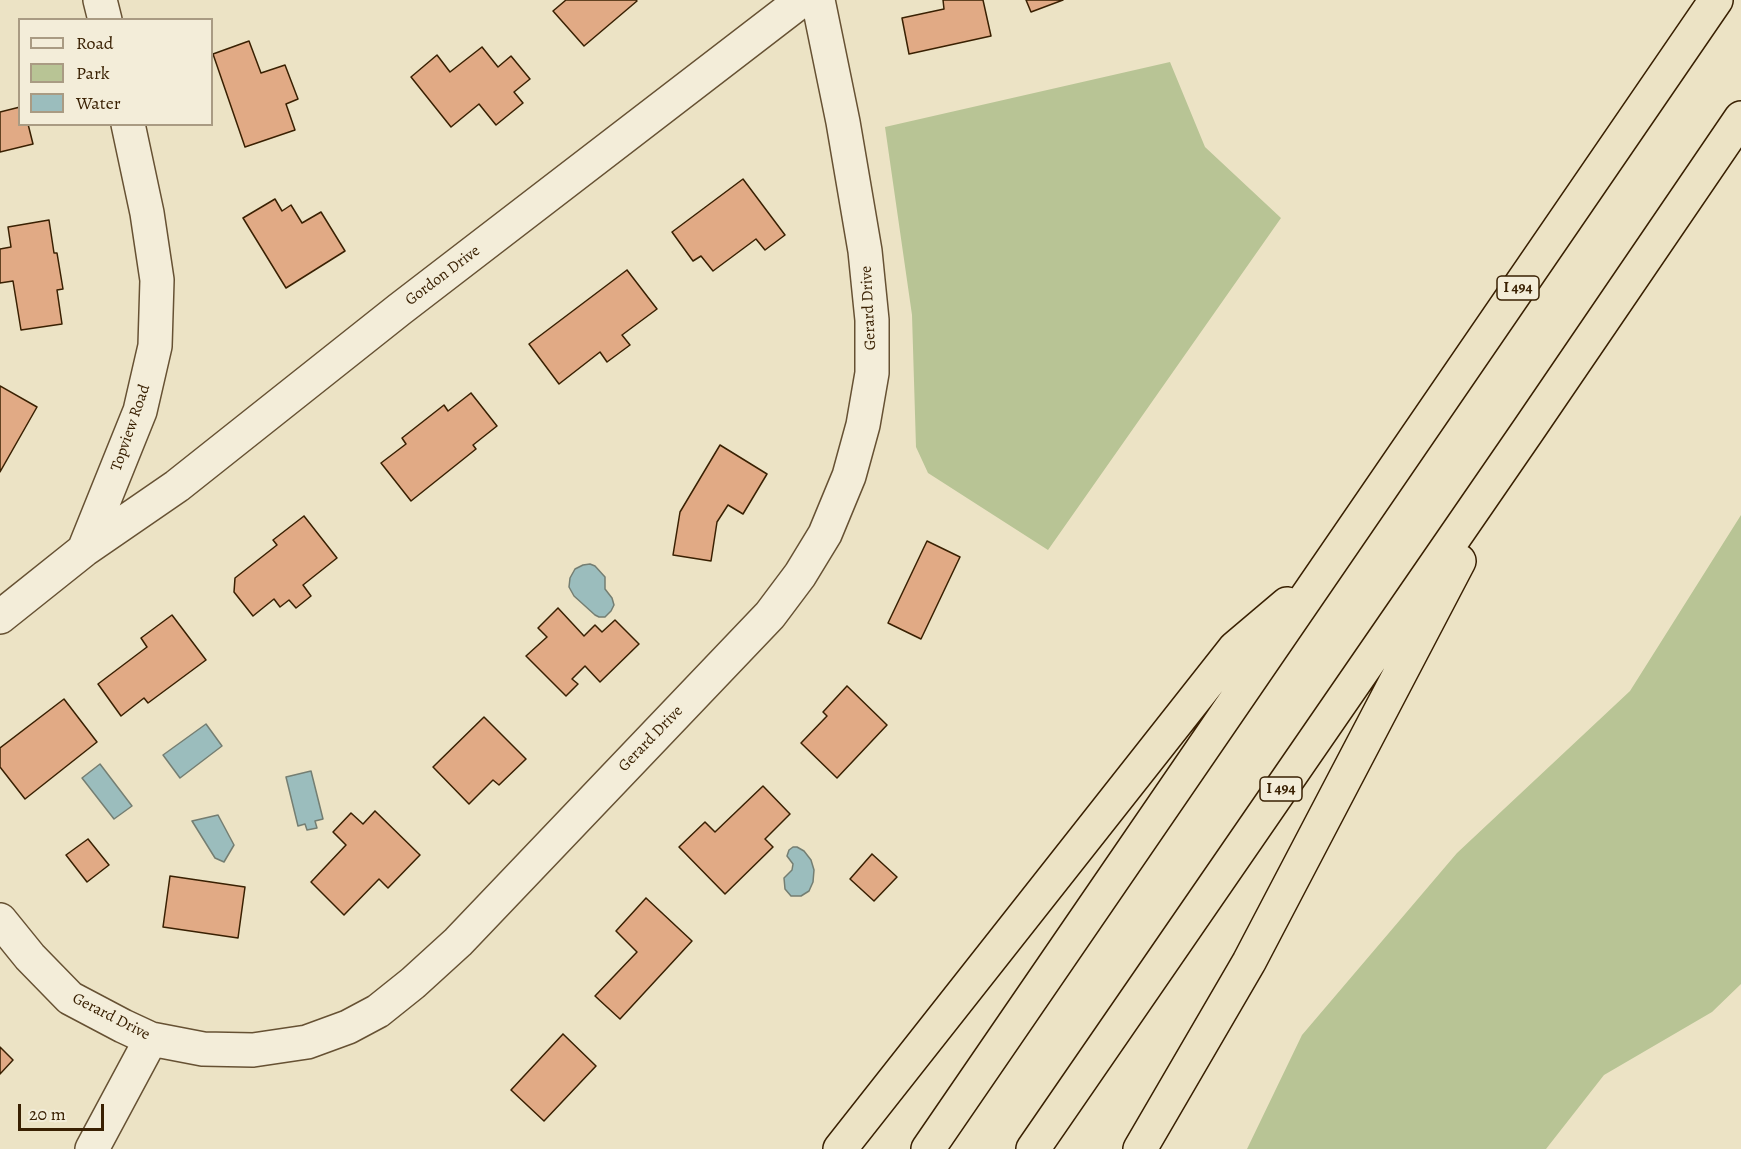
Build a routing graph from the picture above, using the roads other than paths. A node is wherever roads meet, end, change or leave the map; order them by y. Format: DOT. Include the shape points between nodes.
graph roads {
  1 [pos="100,0"];
  2 [pos="802,0"];
  3 [pos="818,0"];
  4 [pos="1716,0"];
  5 [pos="104,18"];
  6 [pos="1741,117"];
  7 [pos="128,126"];
  8 [pos="1529,429"];
  9 [pos="84,550"];
  10 [pos="1321,575"];
  11 [pos="0,617"];
  12 [pos="0,920"];
  13 [pos="1249,962"];
  14 [pos="151,1039"];
  15 [pos="92,1149"];
  16 [pos="840,1149"];
  17 [pos="928,1149"];
  18 [pos="1033,1149"];
  19 [pos="1140,1149"];
  20 [pos="1161,1149"];
  1 -- 5 [label="street"];
  2 -- 9 [label="street, Gordon Drive" via="177,486"];
  3 -- 14 [label="street, Gerard Drive" via="865,251 872,320 872,373 849,476 825,534 800,575 764,621 458,942 378,1011 307,1042 253,1050 202,1049"];
  4 -- 10 [label="highway, I 494"];
  6 -- 8 [label="highway, I 494"];
  7 -- 9 [label="street, Topview Road" via="157,280 155,346 140,411"];
  8 -- 13 [label="highway"];
  8 -- 18 [label="highway, I 494"];
  9 -- 11 [label="street, Topview Road"];
  10 -- 16 [label="highway" via="1235,648"];
  10 -- 17 [label="highway, I 494"];
  12 -- 14 [label="street, Gerard Drive" via="70,998"];
  13 -- 19 [label="highway"];
  13 -- 20 [label="highway"];
  14 -- 15 [label="street"];
}
